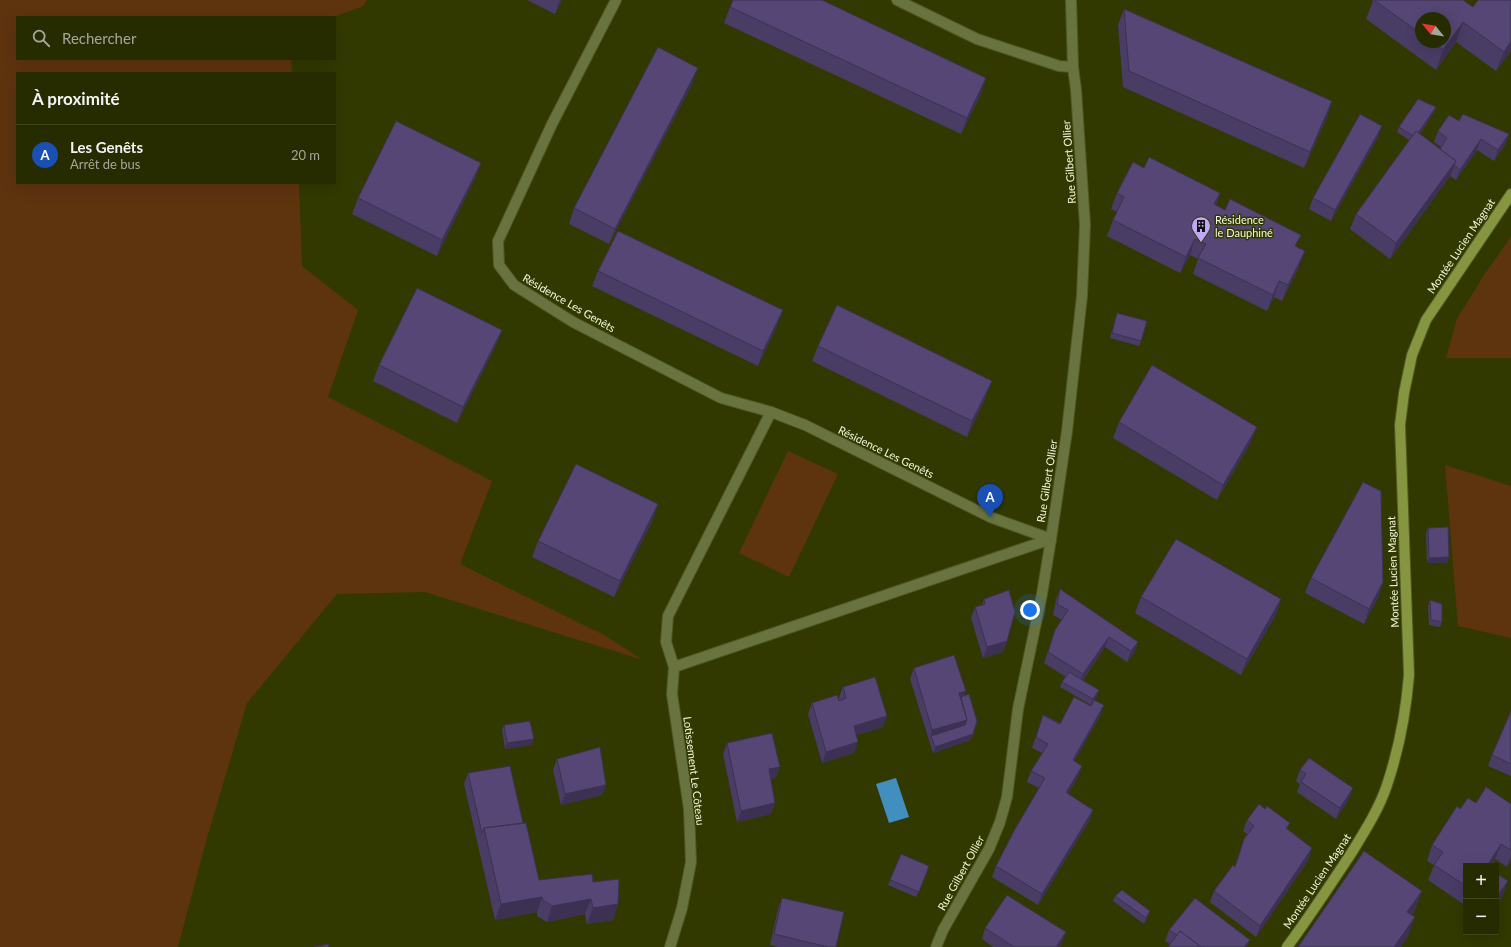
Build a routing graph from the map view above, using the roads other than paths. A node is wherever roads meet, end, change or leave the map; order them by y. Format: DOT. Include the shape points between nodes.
graph roads {
  1 [pos="616,0"];
  2 [pos="897,0"];
  3 [pos="1071,0"];
  4 [pos="1073,67"];
  5 [pos="1511,194"];
  6 [pos="771,412"];
  7 [pos="1051,538"];
  8 [pos="674,667"];
  9 [pos="670,947"];
  10 [pos="936,947"];
  11 [pos="1287,947"];
  1 -- 6 [label="street, Résidence Les Genêts" via="552,124 498,241 499,265 514,285 573,322 721,398"];
  2 -- 4 [label="street" via="977,39 1059,66"];
  3 -- 4 [label="street, Rue Gilbert Ollier"];
  4 -- 7 [label="street, Rue Gilbert Ollier" via="1085,225 1082,288 1067,431"];
  5 -- 11 [label="main road, Montée Lucien Magnat" via="1426,320 1412,355 1404,393 1400,425 1409,675 1399,741 1387,786 1369,824 1332,884"];
  6 -- 7 [label="street, Résidence Les Genêts" via="805,425 990,517"];
  6 -- 8 [label="street" via="668,616 666,642"];
  7 -- 8 [label="street"];
  7 -- 10 [label="street, Rue Gilbert Ollier" via="1018,709 1007,797 1000,822 989,849"];
  8 -- 9 [label="street, Lotissement Le Côteau" via="672,694 689,809 691,862 682,908"];
}
